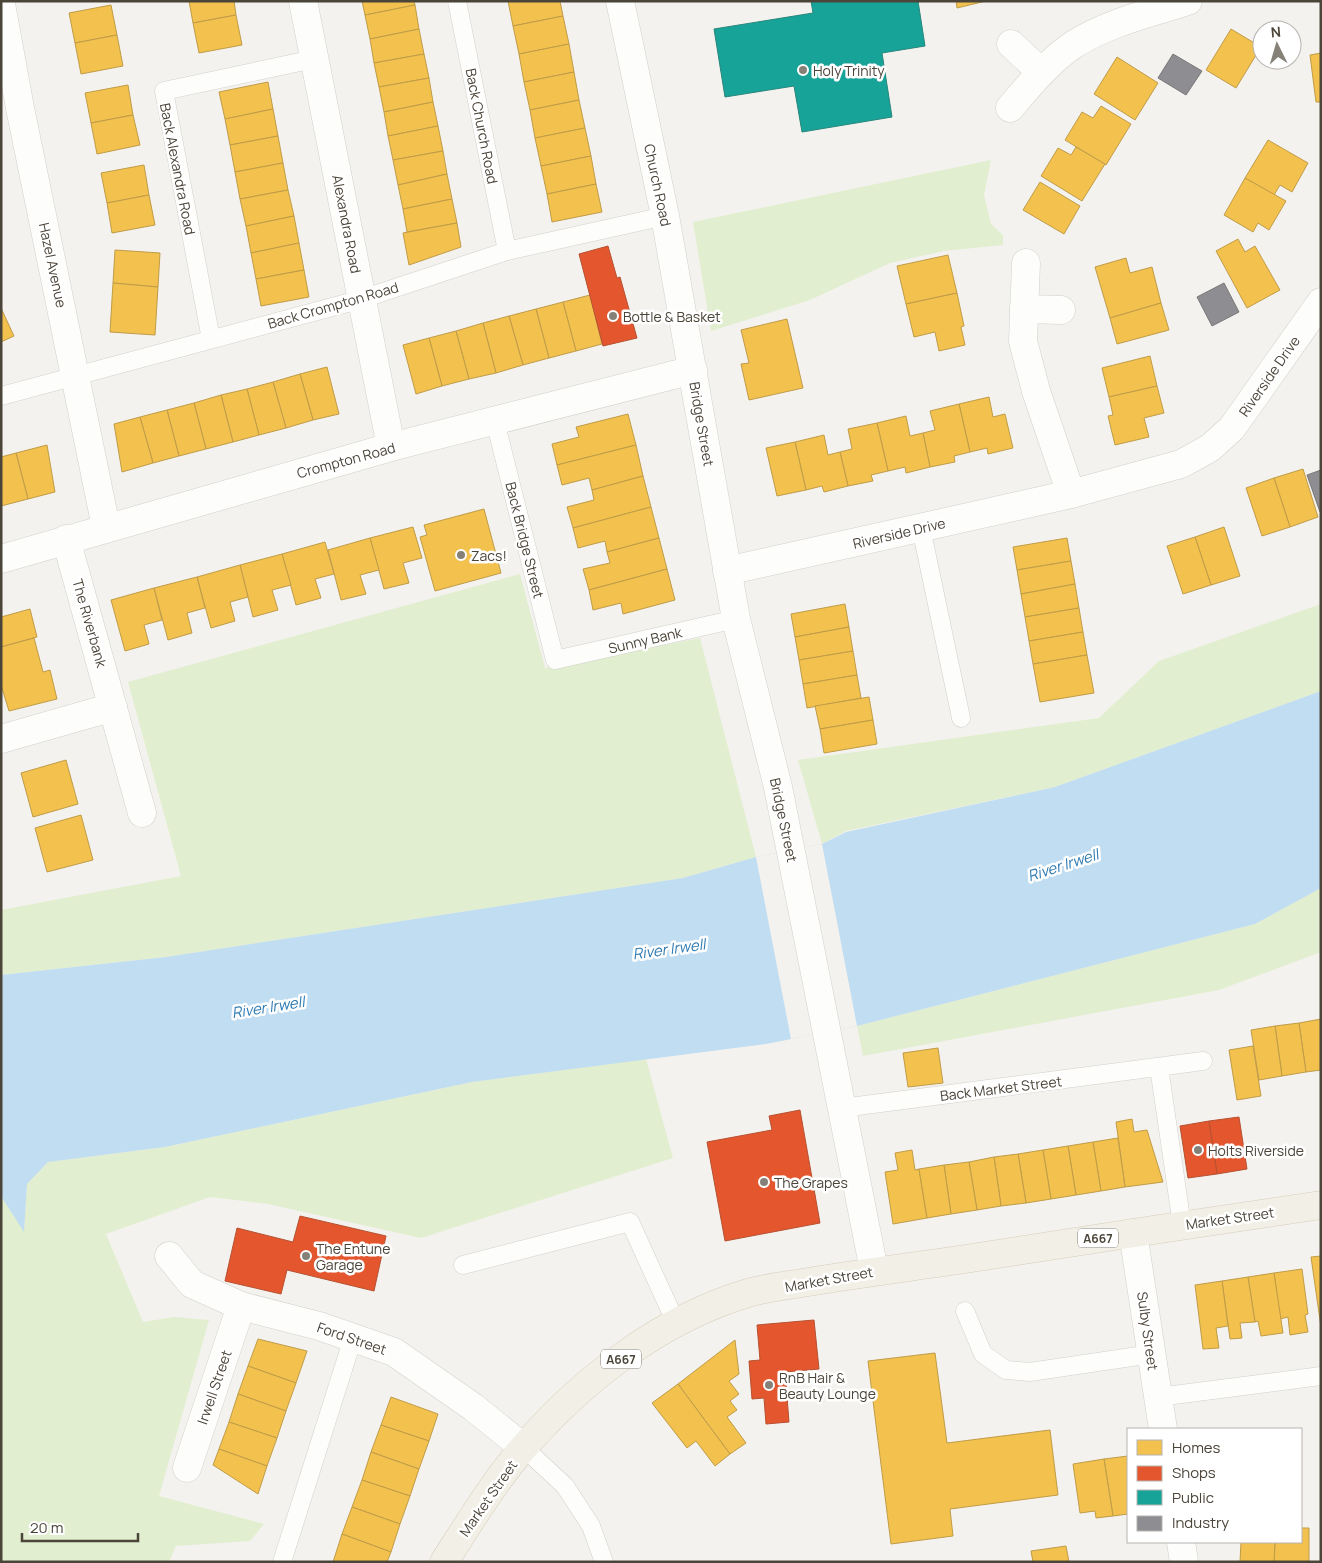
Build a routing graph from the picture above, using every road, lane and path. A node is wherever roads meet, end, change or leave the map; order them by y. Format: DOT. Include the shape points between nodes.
graph roads {
  1 [pos="303,1"];
  2 [pos="457,1"];
  3 [pos="620,1"];
  4 [pos="1188,1"];
  5 [pos="1,4"];
  6 [pos="1011,44"];
  7 [pos="314,59"];
  8 [pos="1041,72"];
  9 [pos="1010,108"];
  10 [pos="11,110"];
  11 [pos="665,216"];
  12 [pos="507,251"];
  13 [pos="1026,263"];
  14 [pos="362,299"];
  15 [pos="1321,302"];
  16 [pos="1024,309"];
  17 [pos="1061,310"];
  18 [pos="211,339"];
  19 [pos="693,370"];
  20 [pos="75,376"];
  21 [pos="1,396"];
  22 [pos="495,421"];
  23 [pos="391,447"];
  24 [pos="1071,494"];
  25 [pos="106,527"];
  26 [pos="922,528"];
  27 [pos="66,539"];
  28 [pos="1,558"];
  29 [pos="727,571"];
  30 [pos="736,619"];
  31 [pos="555,660"];
  32 [pos="113,707"];
  33 [pos="961,718"];
  34 [pos="1,739"];
  35 [pos="142,812"];
  36 [pos="1203,1061"];
  37 [pos="1159,1067"];
  38 [pos="842,1108"];
  39 [pos="1321,1205"];
  40 [pos="1182,1225"];
  41 [pos="1133,1233"];
  42 [pos="169,1256"];
  43 [pos="463,1265"];
  44 [pos="874,1270"];
  45 [pos="241,1306"];
  46 [pos="964,1311"];
  47 [pos="676,1324"];
  48 [pos="353,1338"];
  49 [pos="1152,1354"];
  50 [pos="1321,1376"];
  51 [pos="1158,1397"];
  52 [pos="1163,1428"];
  53 [pos="524,1448"];
  54 [pos="187,1468"];
  55 [pos="1181,1543"];
  56 [pos="282,1562"];
  57 [pos="444,1562"];
  58 [pos="604,1562"];
  59 [pos="1184,1562"];
  1 -- 7 [label="street, Alexandra Road"];
  2 -- 12 [label="lane, Back Church Road"];
  3 -- 11 [label="street, Church Road"];
  4 -- 8 [label="street" via="1111,26 1073,45"];
  5 -- 10 [label="street, Hazel Avenue"];
  6 -- 8 [label="street"];
  7 -- 14 [label="street, Alexandra Road"];
  7 -- 18 [label="lane, Back Alexandra Road" via="164,91"];
  8 -- 9 [label="street"];
  10 -- 20 [label="street, Hazel Avenue"];
  11 -- 12 [label="lane, Back Crompton Road"];
  11 -- 19 [label="street, Church Road"];
  12 -- 14 [label="lane, Back Crompton Road"];
  13 -- 16 [label="street"];
  14 -- 18 [label="lane, Back Crompton Road"];
  14 -- 23 [label="street, Alexandra Road"];
  15 -- 24 [label="street, Riverside Drive" via="1232,428 1210,448 1181,464"];
  16 -- 17 [label="street"];
  16 -- 24 [label="street" via="1023,341 1036,391"];
  18 -- 20 [label="lane, Back Crompton Road"];
  19 -- 22 [label="street, Crompton Road"];
  19 -- 29 [label="street, Bridge Street"];
  20 -- 21 [label="lane, Back Crompton Road"];
  20 -- 25 [label="street, Hazel Avenue"];
  22 -- 23 [label="street, Crompton Road"];
  22 -- 31 [label="lane, Back Bridge Street"];
  23 -- 25 [label="street, Crompton Road"];
  24 -- 26 [label="street, Riverside Drive"];
  25 -- 27 [label="street, Crompton Road"];
  26 -- 29 [label="street, Riverside Drive"];
  26 -- 33 [label="lane"];
  27 -- 28 [label="street, Crompton Road"];
  27 -- 32 [label="street, The Riverbank"];
  29 -- 30 [label="street, Bridge Street"];
  30 -- 31 [label="lane, Sunny Bank"];
  30 -- 38 [label="street, Bridge Street" via="778,787"];
  32 -- 34 [label="street"];
  32 -- 35 [label="street, The Riverbank"];
  36 -- 37 [label="lane, Back Market Street"];
  37 -- 38 [label="lane, Back Market Street"];
  37 -- 40 [label="lane"];
  38 -- 44 [label="street, Bridge Street"];
  39 -- 40 [label="main road, Market Street / A667"];
  40 -- 41 [label="main road, Market Street / A667"];
  41 -- 44 [label="main road, Market Street / A667" via="962,1260"];
  41 -- 49 [label="street, Sulby Street"];
  42 -- 45 [label="street, Ford Street" via="192,1284"];
  43 -- 47 [label="lane" via="630,1222"];
  44 -- 47 [label="main road, Market Street / A667" via="749,1292"];
  45 -- 48 [label="street, Ford Street"];
  45 -- 54 [label="street, Irwell Street"];
  46 -- 49 [label="lane" via="983,1354 1006,1370 1030,1372"];
  47 -- 53 [label="main road, Market Street / A667" via="609,1367 568,1401"];
  48 -- 53 [label="street, Ford Street" via="394,1352"];
  48 -- 56 [label="lane"];
  49 -- 51 [label="street, Sulby Street"];
  50 -- 51 [label="lane"];
  51 -- 52 [label="street, Sulby Street"];
  53 -- 57 [label="main road, Market Street / A667"];
  53 -- 58 [label="lane" via="565,1486 590,1526"];
  55 -- 59 [label="street"];
}
